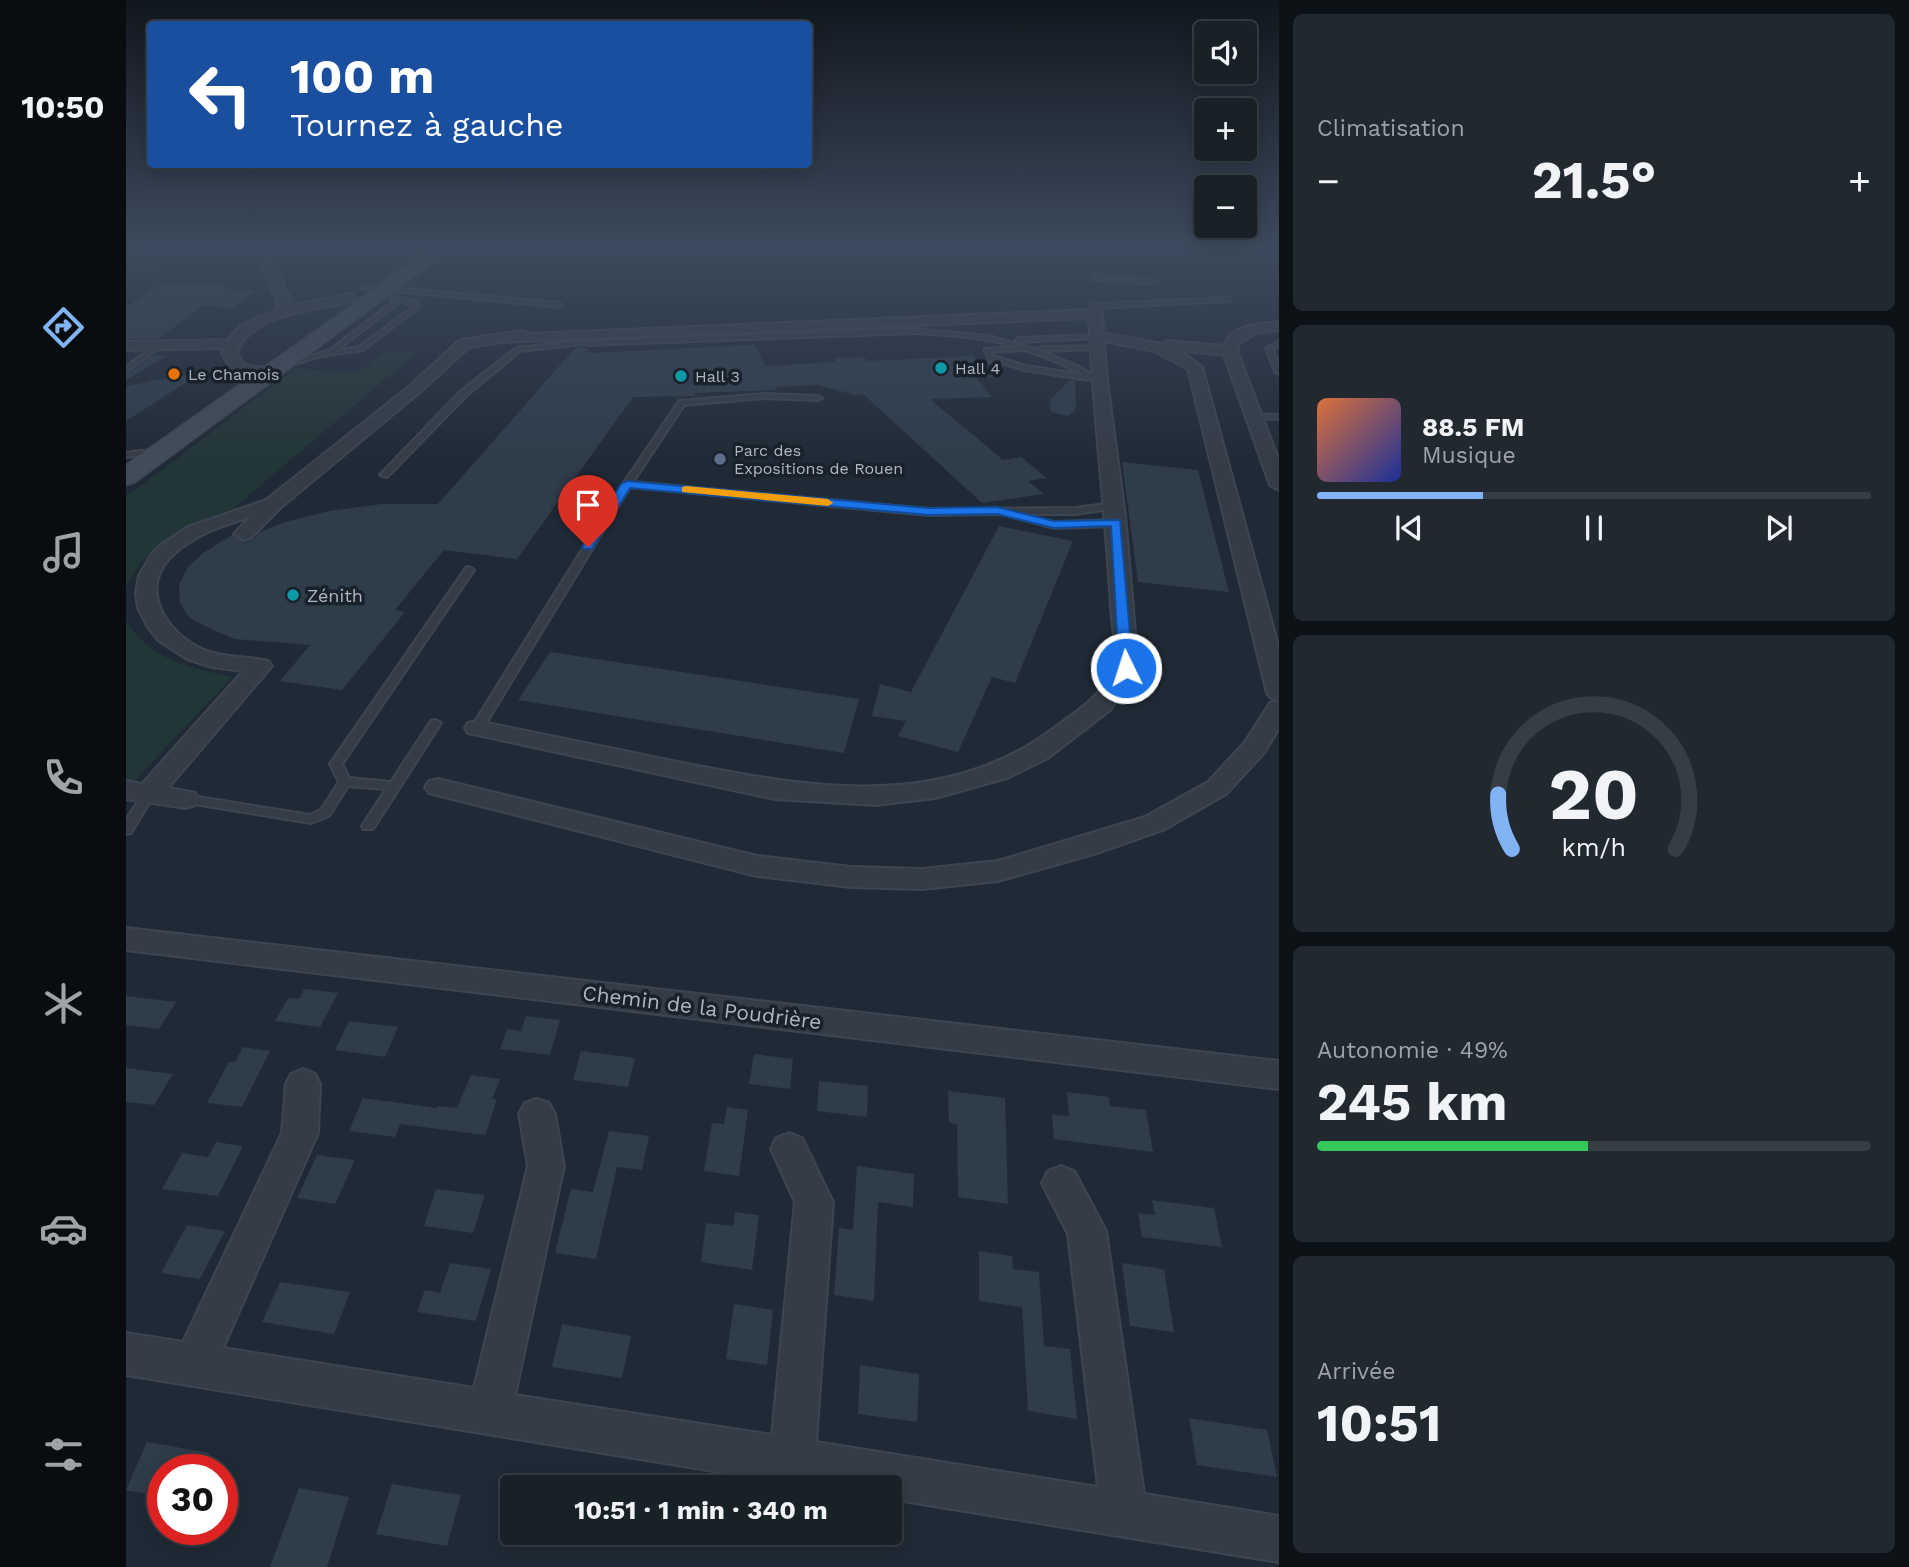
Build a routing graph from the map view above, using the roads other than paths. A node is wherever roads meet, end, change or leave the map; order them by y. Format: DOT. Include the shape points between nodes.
graph roads {
  1 [pos="265,317"];
  2 [pos="342,317"];
  3 [pos="342,317"];
  4 [pos="376,317"];
  5 [pos="403,317"];
  6 [pos="1147,317"];
  7 [pos="1279,326"];
  8 [pos="1096,328"];
  9 [pos="544,330"];
  10 [pos="506,339"];
  11 [pos="1003,339"];
  12 [pos="1142,343"];
  13 [pos="1279,343"];
  14 [pos="230,344"];
  15 [pos="159,345"];
  16 [pos="126,346"];
  17 [pos="1032,349"];
  18 [pos="1230,351"];
  19 [pos="323,355"];
  20 [pos="128,368"];
  21 [pos="268,370"];
  22 [pos="1279,372"];
  23 [pos="1099,380"];
  24 [pos="818,398"];
  25 [pos="1254,416"];
  26 [pos="1279,417"];
  27 [pos="131,457"];
  28 [pos="384,475"];
  29 [pos="126,477"];
  30 [pos="627,484"];
  31 [pos="1279,485"];
  32 [pos="273,504"];
  33 [pos="997,510"];
  34 [pos="1115,515"];
  35 [pos="244,534"];
  36 [pos="468,570"];
  37 [pos="1279,693"];
  38 [pos="1279,708"];
  39 [pos="435,723"];
  40 [pos="477,727"];
  41 [pos="345,782"];
  42 [pos="394,786"];
  43 [pos="438,787"];
  44 [pos="137,792"];
  45 [pos="186,799"];
  46 [pos="368,826"];
  47 [pos="126,830"];
  48 [pos="126,939"];
  49 [pos="1279,1075"];
  50 [pos="303,1084"];
  51 [pos="537,1114"];
  52 [pos="789,1149"];
  53 [pos="1061,1183"];
  54 [pos="126,1354"];
  55 [pos="194,1365"];
  56 [pos="490,1412"];
  57 [pos="792,1461"];
  58 [pos="1124,1514"];
  59 [pos="1279,1539"];
  1 -- 14 [label="street"];
  2 -- 21 [label="main road"];
  3 -- 21 [label="main road"];
  4 -- 19 [label="lane"];
  5 -- 19 [label="lane" via="361,349"];
  6 -- 8 [label="lane"];
  7 -- 18 [label="street" via="1242,333 1232,341"];
  8 -- 10 [label="street"];
  8 -- 11 [label="lane" via="1033,341"];
  8 -- 12 [label="street"];
  8 -- 17 [label="lane"];
  8 -- 23 [label="street"];
  9 -- 10 [label="street"];
  10 -- 32 [label="street" via="465,343"];
  11 -- 17 [label="lane"];
  11 -- 28 [label="lane" via="915,331 518,349 464,393"];
  12 -- 18 [label="street"];
  12 -- 37 [label="street" via="1183,356 1195,367"];
  13 -- 22 [label="lane" via="1269,348"];
  14 -- 15 [label="street"];
  14 -- 21 [label="street" via="232,362 241,371"];
  15 -- 16 [label="street"];
  15 -- 20 [label="lane"];
  17 -- 23 [label="lane"];
  17 -- 23 [label="lane" via="986,350 991,359"];
  18 -- 25 [label="street"];
  19 -- 21 [label="lane"];
  21 -- 27 [label="main road"];
  21 -- 29 [label="main road"];
  23 -- 34 [label="street"];
  24 -- 30 [label="lane" via="764,396 682,403"];
  25 -- 26 [label="lane"];
  25 -- 31 [label="street"];
  30 -- 33 [label="lane" via="928,512"];
  30 -- 40 [label="lane"];
  32 -- 35 [label="street"];
  32 -- 44 [label="street" via="221,519 189,536 159,558 144,588 146,612 170,642 211,659 260,666"];
  33 -- 34 [label="lane"];
  33 -- 34 [label="lane" via="1054,525"];
  34 -- 40 [label="street" via="1126,668 1101,705 1039,752 998,772 926,792 874,796 775,790"];
  36 -- 41 [label="lane" via="336,764"];
  38 -- 43 [label="street" via="1255,747 1217,788 1155,823 999,871 922,879 851,877 757,866"];
  39 -- 42 [label="lane"];
  41 -- 42 [label="lane"];
  41 -- 45 [label="lane" via="325,813 312,819"];
  42 -- 46 [label="lane"];
  44 -- 45 [label="street"];
  44 -- 47 [label="lane"];
  48 -- 49 [label="street, Chemin de la Poudrière"];
  50 -- 55 [label="street" via="300,1133"];
  51 -- 56 [label="street" via="546,1166"];
  52 -- 57 [label="street" via="814,1202"];
  53 -- 58 [label="street" via="1087,1231"];
  54 -- 55 [label="street"];
  55 -- 56 [label="street"];
  56 -- 57 [label="street"];
  57 -- 58 [label="street"];
  58 -- 59 [label="street"];
}
